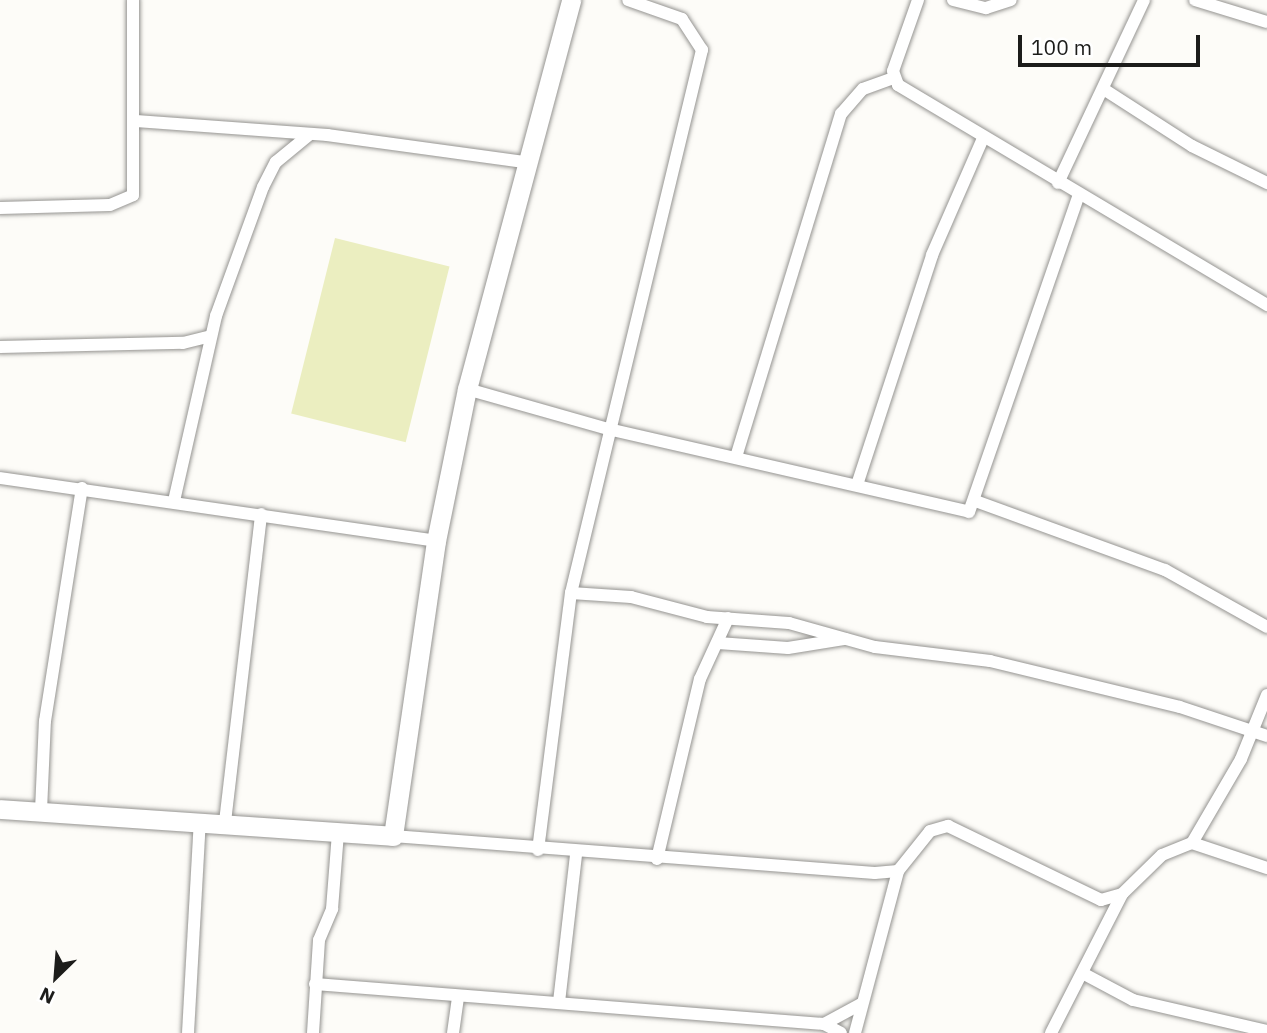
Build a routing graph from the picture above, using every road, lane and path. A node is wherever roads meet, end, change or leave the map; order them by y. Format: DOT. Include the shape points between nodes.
graph roads {
  1 [pos="133,0"];
  2 [pos="571,0"];
  3 [pos="628,0"];
  4 [pos="918,0"];
  5 [pos="953,0"];
  6 [pos="1011,0"];
  7 [pos="1144,0"];
  8 [pos="1195,0"];
  9 [pos="1267,22"];
  10 [pos="893,78"];
  11 [pos="1105,90"];
  12 [pos="136,121"];
  13 [pos="310,134"];
  14 [pos="983,138"];
  15 [pos="524,162"];
  16 [pos="1058,183"];
  17 [pos="1267,183"];
  18 [pos="1079,195"];
  19 [pos="0,208"];
  20 [pos="1267,305"];
  21 [pos="211,336"];
  22 [pos="0,347"];
  23 [pos="467,389"];
  24 [pos="608,429"];
  25 [pos="736,457"];
  26 [pos="0,478"];
  27 [pos="857,485"];
  28 [pos="82,488"];
  29 [pos="174,501"];
  30 [pos="978,502"];
  31 [pos="261,514"];
  32 [pos="436,541"];
  33 [pos="571,593"];
  34 [pos="727,618"];
  35 [pos="1267,627"];
  36 [pos="849,639"];
  37 [pos="718,643"];
  38 [pos="1267,695"];
  39 [pos="1261,734"];
  40 [pos="0,809"];
  41 [pos="41,811"];
  42 [pos="200,821"];
  43 [pos="225,822"];
  44 [pos="338,833"];
  45 [pos="393,836"];
  46 [pos="1192,844"];
  47 [pos="538,850"];
  48 [pos="576,855"];
  49 [pos="657,859"];
  50 [pos="1267,868"];
  51 [pos="898,871"];
  52 [pos="1122,894"];
  53 [pos="1086,975"];
  54 [pos="316,984"];
  55 [pos="458,997"];
  56 [pos="559,1002"];
  57 [pos="861,1004"];
  58 [pos="824,1024"];
  59 [pos="1267,1031"];
  60 [pos="188,1033"];
  61 [pos="313,1033"];
  62 [pos="453,1033"];
  63 [pos="842,1033"];
  64 [pos="855,1033"];
  65 [pos="1051,1033"];
  1 -- 12 [label="street"];
  2 -- 15 [label="street"];
  3 -- 24 [label="street" via="682,19 702,50"];
  4 -- 10 [label="street"];
  5 -- 6 [label="street" via="986,8"];
  7 -- 11 [label="street"];
  8 -- 9 [label="street"];
  10 -- 14 [label="street"];
  10 -- 25 [label="street" via="863,89 841,114"];
  11 -- 16 [label="street"];
  11 -- 17 [label="street" via="1202,152"];
  12 -- 13 [label="street"];
  12 -- 19 [label="street" via="136,186 128,200"];
  13 -- 15 [label="street"];
  13 -- 21 [label="street" via="269,173"];
  14 -- 16 [label="street"];
  14 -- 27 [label="street" via="932,256"];
  15 -- 23 [label="street"];
  16 -- 18 [label="street"];
  18 -- 20 [label="street"];
  18 -- 30 [label="street"];
  21 -- 22 [label="street" via="183,343"];
  21 -- 29 [label="street"];
  23 -- 24 [label="street"];
  23 -- 32 [label="street"];
  24 -- 25 [label="street"];
  24 -- 33 [label="street"];
  25 -- 27 [label="street"];
  26 -- 28 [label="street"];
  27 -- 30 [label="street" via="955,512 970,512"];
  28 -- 29 [label="street"];
  28 -- 41 [label="street" via="45,721"];
  29 -- 31 [label="street"];
  30 -- 35 [label="street" via="1165,570"];
  31 -- 32 [label="street"];
  31 -- 43 [label="street"];
  32 -- 45 [label="street"];
  33 -- 34 [label="street" via="631,597"];
  33 -- 47 [label="street"];
  34 -- 36 [label="street" via="789,623"];
  34 -- 37 [label="street"];
  36 -- 37 [label="street" via="788,648"];
  36 -- 39 [label="street" via="990,661 1170,705"];
  37 -- 49 [label="street" via="700,679"];
  38 -- 39 [label="street"];
  39 -- 46 [label="street"];
  40 -- 41 [label="street"];
  41 -- 42 [label="street"];
  42 -- 43 [label="street"];
  42 -- 60 [label="street"];
  43 -- 44 [label="street"];
  44 -- 45 [label="street"];
  44 -- 54 [label="street" via="332,909 319,940"];
  45 -- 47 [label="street"];
  46 -- 50 [label="street"];
  46 -- 52 [label="street" via="1162,855"];
  47 -- 48 [label="street"];
  48 -- 49 [label="street"];
  48 -- 56 [label="street"];
  49 -- 51 [label="street"];
  51 -- 52 [label="street" via="930,831 948,826 1084,896 1101,900"];
  51 -- 57 [label="street"];
  52 -- 53 [label="street"];
  53 -- 59 [label="street" via="1133,1000"];
  53 -- 65 [label="street"];
  54 -- 55 [label="street"];
  54 -- 61 [label="street"];
  55 -- 56 [label="street"];
  55 -- 62 [label="street"];
  56 -- 58 [label="street"];
  57 -- 58 [label="street"];
  57 -- 64 [label="street"];
  58 -- 63 [label="street"];
}
